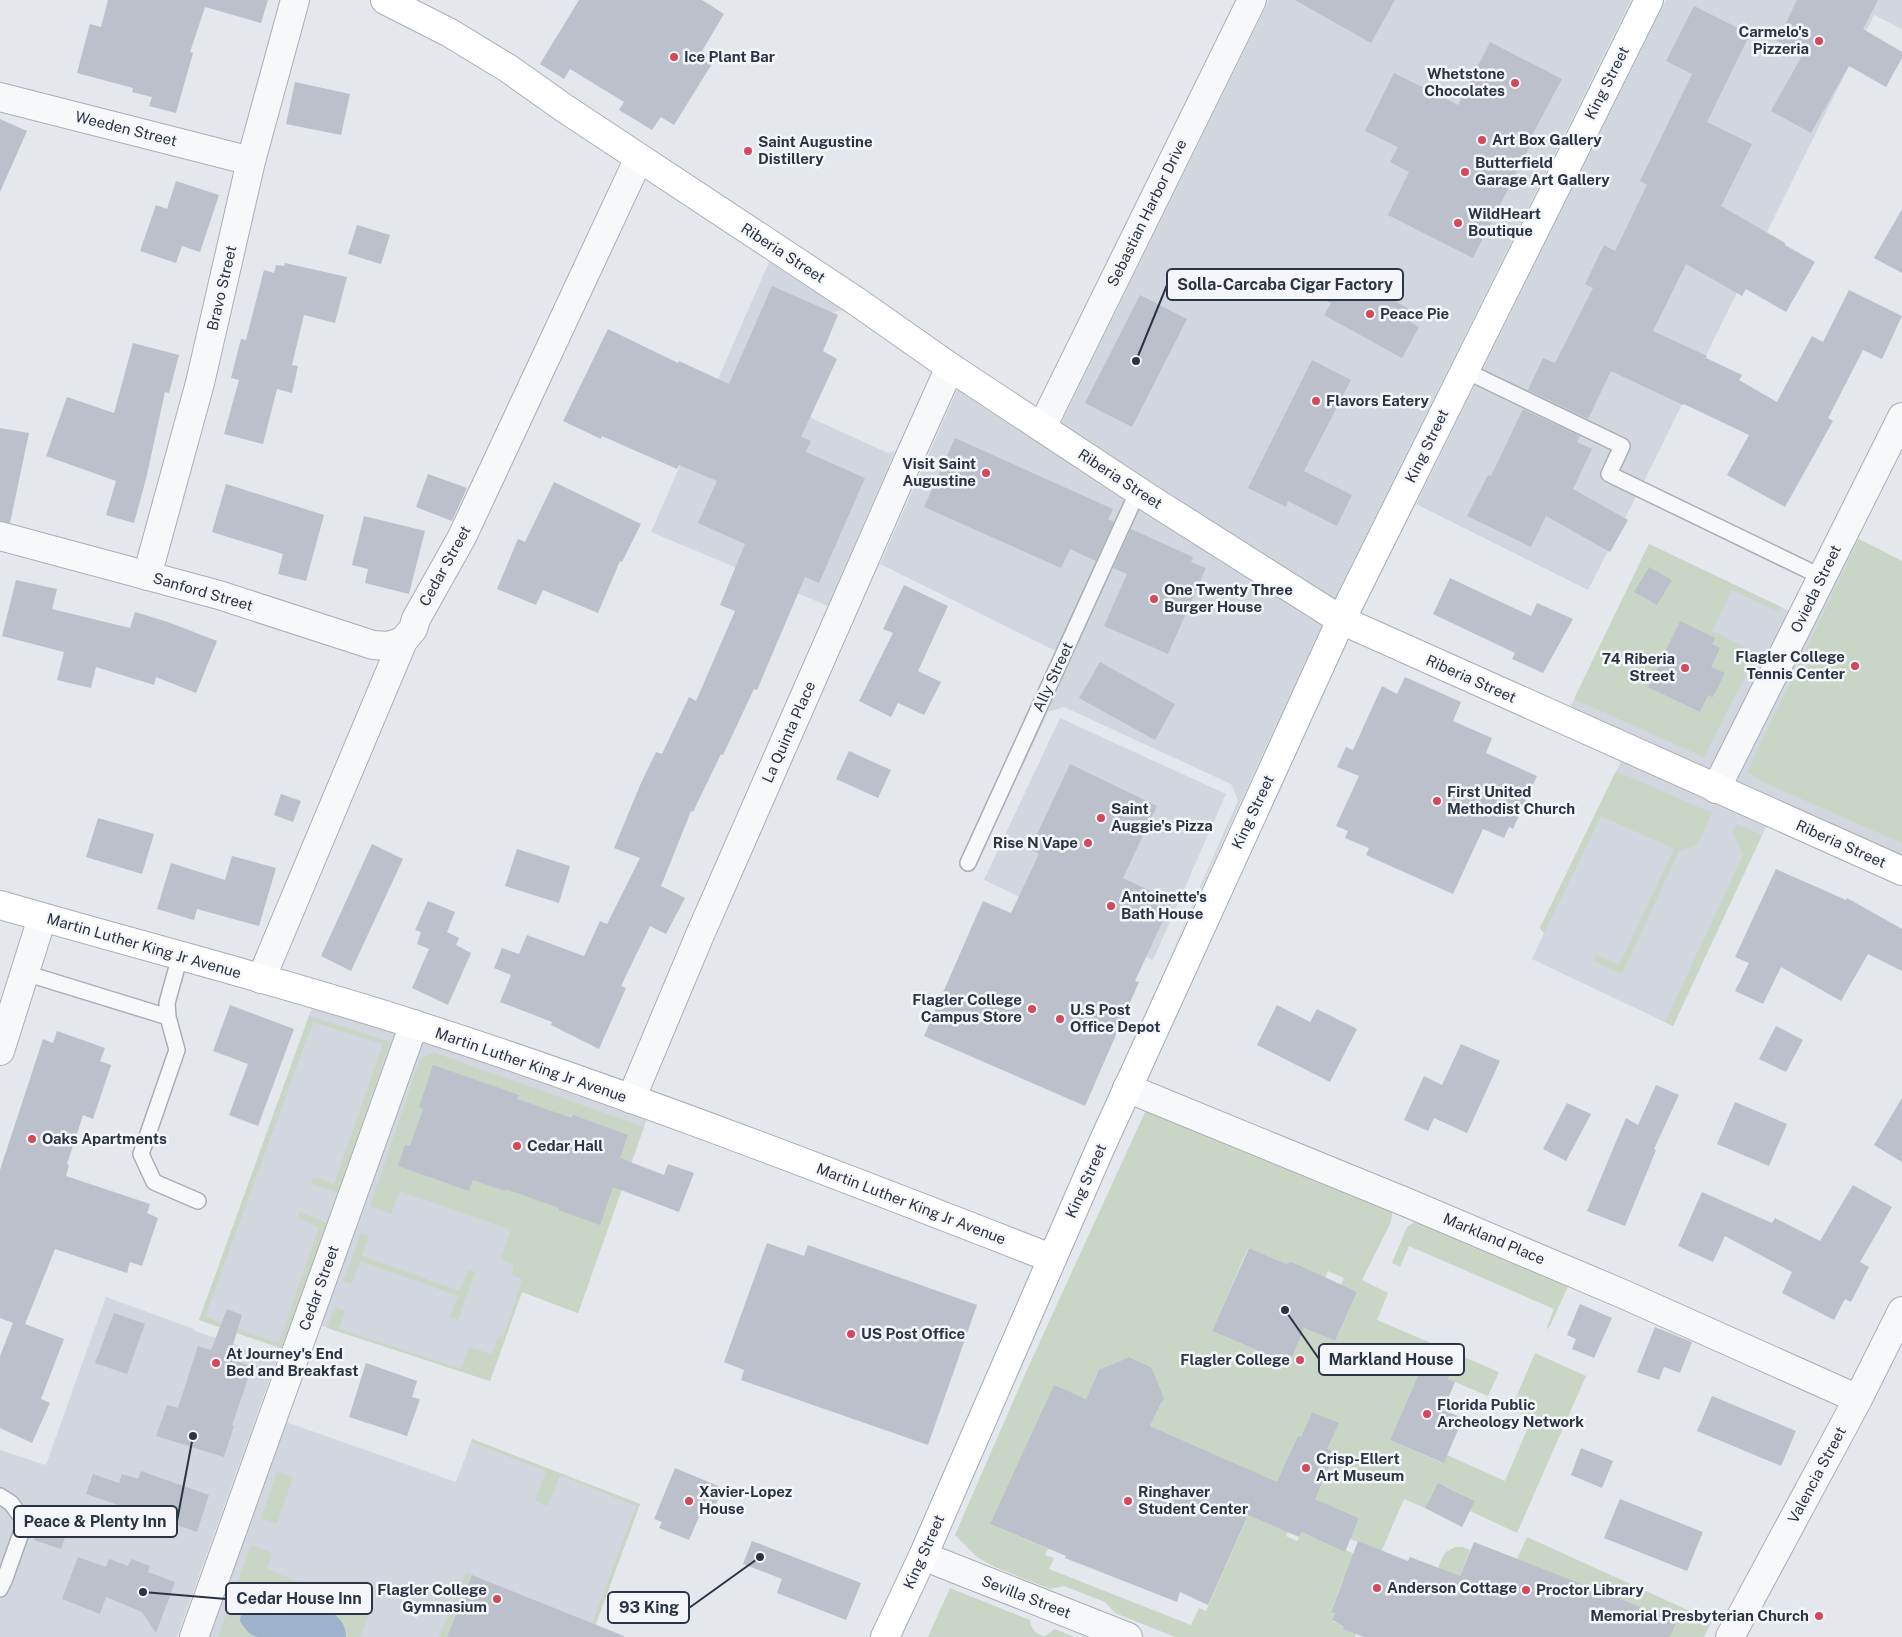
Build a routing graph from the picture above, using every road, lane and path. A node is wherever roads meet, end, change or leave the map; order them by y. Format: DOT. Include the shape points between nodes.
graph roads {
  1 [pos="295,0"];
  2 [pos="1252,0"];
  3 [pos="1648,0"];
  4 [pos="388,1"];
  5 [pos="0,97"];
  6 [pos="639,158"];
  7 [pos="251,161"];
  8 [pos="950,367"];
  9 [pos="1464,370"];
  10 [pos="1902,416"];
  11 [pos="1042,427"];
  12 [pos="1138,491"];
  13 [pos="0,536"];
  14 [pos="147,576"];
  15 [pos="1822,577"];
  16 [pos="1341,620"];
  17 [pos="403,640"];
  18 [pos="1716,789"];
  19 [pos="968,863"];
  20 [pos="1902,871"];
  21 [pos="0,905"];
  22 [pos="42,918"];
  23 [pos="180,956"];
  24 [pos="25,974"];
  25 [pos="261,979"];
  26 [pos="168,1017"];
  27 [pos="414,1024"];
  28 [pos="0,1051"];
  29 [pos="1127,1088"];
  30 [pos="631,1099"];
  31 [pos="198,1200"];
  32 [pos="1051,1258"];
  33 [pos="1902,1311"];
  34 [pos="1858,1399"];
  35 [pos="0,1496"];
  36 [pos="923,1556"];
  37 [pos="1,1583"];
  38 [pos="194,1637"];
  39 [pos="885,1637"];
  40 [pos="1128,1637"];
  41 [pos="1730,1637"];
  1 -- 7 [label="street, Bravo Street"];
  2 -- 11 [label="street, Sebastian Harbor Drive"];
  3 -- 9 [label="street, King Street"];
  4 -- 6 [label="street, Riberia Street" via="509,69"];
  5 -- 7 [label="street, Weeden Street"];
  6 -- 8 [label="street, Riberia Street"];
  6 -- 17 [label="street, Cedar Street" via="462,537 413,629"];
  7 -- 14 [label="street, Bravo Street" via="200,383"];
  8 -- 11 [label="street, Riberia Street"];
  8 -- 30 [label="street, La Quinta Place"];
  9 -- 15 [label="lane" via="1622,446 1609,474"];
  9 -- 16 [label="street, King Street"];
  10 -- 15 [label="street, Ovieda Street"];
  11 -- 12 [label="street, Riberia Street"];
  12 -- 16 [label="street, Riberia Street"];
  12 -- 19 [label="lane, Ally Street"];
  13 -- 14 [label="street, Sanford Street"];
  14 -- 17 [label="street, Sanford Street" via="219,595 373,645 389,646"];
  15 -- 18 [label="street, Ovieda Street"];
  16 -- 18 [label="street, Riberia Street"];
  16 -- 29 [label="street, King Street"];
  17 -- 25 [label="street, Cedar Street"];
  18 -- 20 [label="street, Riberia Street"];
  21 -- 22 [label="street, Martin Luther King Jr Avenue"];
  22 -- 23 [label="street, Martin Luther King Jr Avenue"];
  22 -- 24 [label="street"];
  23 -- 25 [label="street, Martin Luther King Jr Avenue"];
  23 -- 26 [label="lane" via="167,1003"];
  24 -- 26 [label="lane"];
  24 -- 28 [label="street"];
  25 -- 27 [label="street, Martin Luther King Jr Avenue"];
  26 -- 31 [label="lane" via="177,1050 141,1154 154,1182"];
  27 -- 30 [label="street, Martin Luther King Jr Avenue"];
  27 -- 38 [label="street, Cedar Street"];
  29 -- 32 [label="street, King Street"];
  29 -- 34 [label="street, Markland Place" via="1400,1199"];
  30 -- 32 [label="street, Martin Luther King Jr Avenue"];
  32 -- 36 [label="street, King Street"];
  33 -- 34 [label="street, Valencia Street"];
  34 -- 41 [label="street, Valencia Street"];
  35 -- 37 [label="lane" via="11,1503 25,1522"];
  36 -- 39 [label="street, King Street"];
  36 -- 40 [label="street, Sevilla Street"];
}
